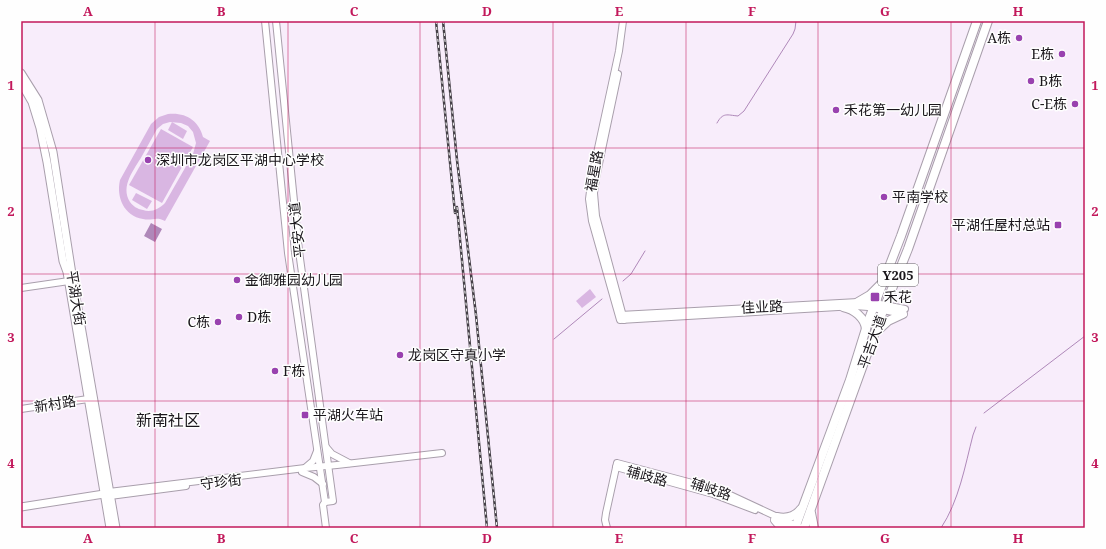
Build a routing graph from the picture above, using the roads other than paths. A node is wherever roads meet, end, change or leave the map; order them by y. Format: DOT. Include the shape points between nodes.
graph roads {
  1 [pos="265,21"];
  2 [pos="276,21"];
  3 [pos="623,21"];
  4 [pos="627,21"];
  5 [pos="977,21"];
  6 [pos="988,21"];
  7 [pos="21,73"];
  8 [pos="21,83"];
  9 [pos="292,192"];
  10 [pos="282,193"];
  11 [pos="890,265"];
  12 [pos="900,269"];
  13 [pos="886,277"];
  14 [pos="71,283"];
  15 [pos="21,288"];
  16 [pos="858,302"];
  17 [pos="874,306"];
  18 [pos="843,307"];
  19 [pos="884,307"];
  20 [pos="904,312"];
  21 [pos="621,317"];
  22 [pos="866,329"];
  23 [pos="873,337"];
  24 [pos="860,348"];
  25 [pos="869,351"];
  26 [pos="88,398"];
  27 [pos="21,409"];
  28 [pos="326,446"];
  29 [pos="317,450"];
  30 [pos="442,453"];
  31 [pos="352,464"];
  32 [pos="328,467"];
  33 [pos="320,468"];
  34 [pos="304,470"];
  35 [pos="323,484"];
  36 [pos="108,494"];
  37 [pos="325,502"];
  38 [pos="808,506"];
  39 [pos="21,507"];
  40 [pos="776,518"];
  41 [pos="110,528"];
  42 [pos="116,528"];
  43 [pos="326,528"];
  44 [pos="607,528"];
  45 [pos="782,528"];
  46 [pos="797,528"];
  47 [pos="814,528"];
  1 -- 10 [label="street, 平安大道"];
  2 -- 9 [label="street, 平安大道"];
  3 -- 21 [label="street, 福星路" via="589,199 592,221"];
  4 -- 21 [label="street, 福星路" via="594,193 596,216"];
  5 -- 11 [label="main road, 平吉大道 / Y205"];
  6 -- 12 [label="main road, 平吉大道 / Y205"];
  7 -- 14 [label="main road, 平湖大街" via="38,100 50,136"];
  8 -- 14 [label="main road, 平湖大街" via="32,102 40,128 63,261"];
  9 -- 10 [label="street"];
  9 -- 28 [label="street, 平安大道"];
  10 -- 29 [label="street, 平安大道" via="288,253"];
  11 -- 12 [label="main road"];
  11 -- 13 [label="main road, 平吉大道 / Y205"];
  12 -- 19 [label="main road, 平吉大道 / Y205"];
  13 -- 16 [label="main road" via="874,291"];
  13 -- 17 [label="main road, 平吉大道 / Y205"];
  14 -- 15 [label="street"];
  14 -- 26 [label="main road, 平湖大街"];
  14 -- 36 [label="main road, 平湖大街"];
  16 -- 17 [label="street, 佳业路"];
  16 -- 21 [label="street, 佳业路"];
  17 -- 18 [label="street, 佳业路"];
  17 -- 19 [label="street, 佳业路"];
  17 -- 22 [label="main road, 平吉大道 / Y205"];
  18 -- 21 [label="street, 佳业路"];
  18 -- 22 [label="main road" via="858,314"];
  19 -- 20 [label="street, 佳业路"];
  19 -- 23 [label="main road, 平吉大道 / Y205"];
  20 -- 23 [label="main road" via="884,324"];
  22 -- 24 [label="main road, 平吉大道 / Y205"];
  23 -- 25 [label="main road, 平吉大道 / Y205"];
  24 -- 25 [label="main road"];
  24 -- 38 [label="main road, 平吉大道 / Y205"];
  25 -- 38 [label="main road, 平吉大道 / Y205"];
  26 -- 27 [label="street, 新村路"];
  26 -- 36 [label="main road, 平湖大街"];
  28 -- 31 [label="street" via="337,458"];
  28 -- 32 [label="street, 平安大道"];
  29 -- 33 [label="street, 平安大道"];
  29 -- 34 [label="street" via="313,461"];
  30 -- 31 [label="street, 守珍街"];
  31 -- 32 [label="street, 守珍街"];
  32 -- 33 [label="street, 守珍街"];
  32 -- 37 [label="street, 平安大道" via="333,501"];
  33 -- 34 [label="street, 守珍街"];
  33 -- 35 [label="street, 平安大道"];
  34 -- 35 [label="street"];
  34 -- 36 [label="street, 守珍街"];
  35 -- 37 [label="street, 平安大道"];
  36 -- 39 [label="main road, 守珍街"];
  36 -- 41 [label="main road, 平湖大街"];
  36 -- 42 [label="main road, 平湖大街"];
  37 -- 43 [label="street, 平安大道" via="323,505"];
  38 -- 40 [label="main road" via="793,516"];
  38 -- 46 [label="main road, 平吉大道 / Y205"];
  38 -- 47 [label="main road"];
  40 -- 44 [label="street, 辅歧路" via="723,497 616,465 606,513"];
  40 -- 45 [label="main road"];
  40 -- 46 [label="street"];
}
